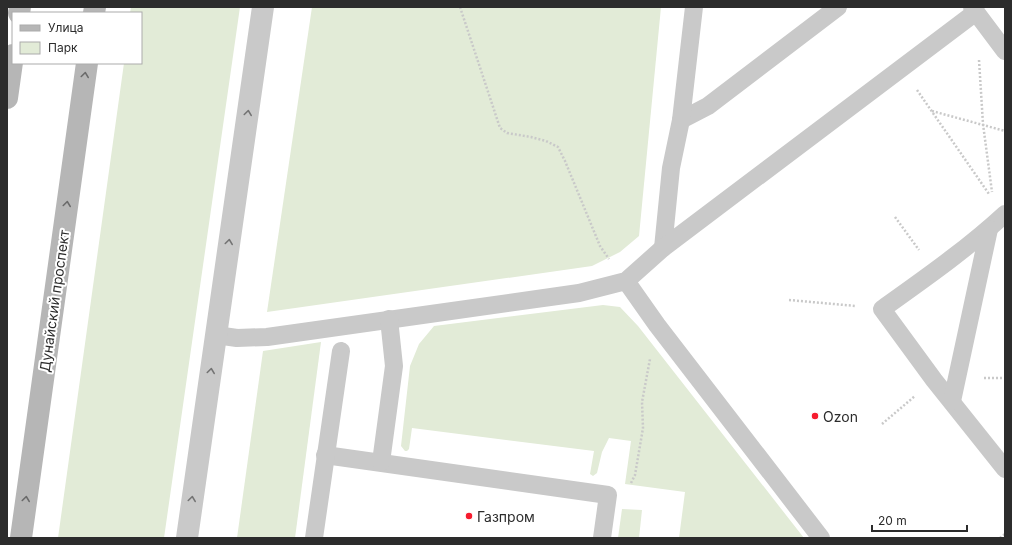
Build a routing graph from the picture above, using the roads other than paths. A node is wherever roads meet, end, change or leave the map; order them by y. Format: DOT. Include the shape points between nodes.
graph roads {
  1 [pos="263,7"];
  2 [pos="694,7"];
  3 [pos="838,7"];
  4 [pos="974,10"];
  5 [pos="1005,51"];
  6 [pos="12,62"];
  7 [pos="87,64"];
  8 [pos="7,98"];
  9 [pos="681,120"];
  10 [pos="1005,214"];
  11 [pos="989,229"];
  12 [pos="663,248"];
  13 [pos="626,281"];
  14 [pos="389,319"];
  15 [pos="216,335"];
  16 [pos="341,351"];
  17 [pos="952,401"];
  18 [pos="325,455"];
  19 [pos="381,462"];
  20 [pos="1005,469"];
  21 [pos="21,538"];
  22 [pos="187,538"];
  23 [pos="314,538"];
  24 [pos="602,538"];
  25 [pos="821,538"];
  15 -- 1 [label="street, one-way"];
  2 -- 9 [label="lane"];
  3 -- 9 [label="lane" via="708,106"];
  4 -- 5 [label="lane"];
  4 -- 12 [label="lane"];
  6 -- 8 [label="main road"];
  21 -- 7 [label="main road, Дунайский проспект, one-way"];
  9 -- 12 [label="lane" via="671,168"];
  10 -- 11 [label="lane"];
  11 -- 17 [label="lane"];
  11 -- 17 [label="lane" via="882,309"];
  12 -- 13 [label="lane"];
  13 -- 14 [label="lane" via="579,293"];
  13 -- 25 [label="lane"];
  14 -- 15 [label="lane" via="267,337 237,338"];
  14 -- 19 [label="lane" via="394,366"];
  22 -- 15 [label="street, one-way"];
  16 -- 18 [label="lane"];
  17 -- 20 [label="lane"];
  18 -- 19 [label="lane"];
  18 -- 23 [label="lane"];
  19 -- 24 [label="lane" via="608,495"];
}
